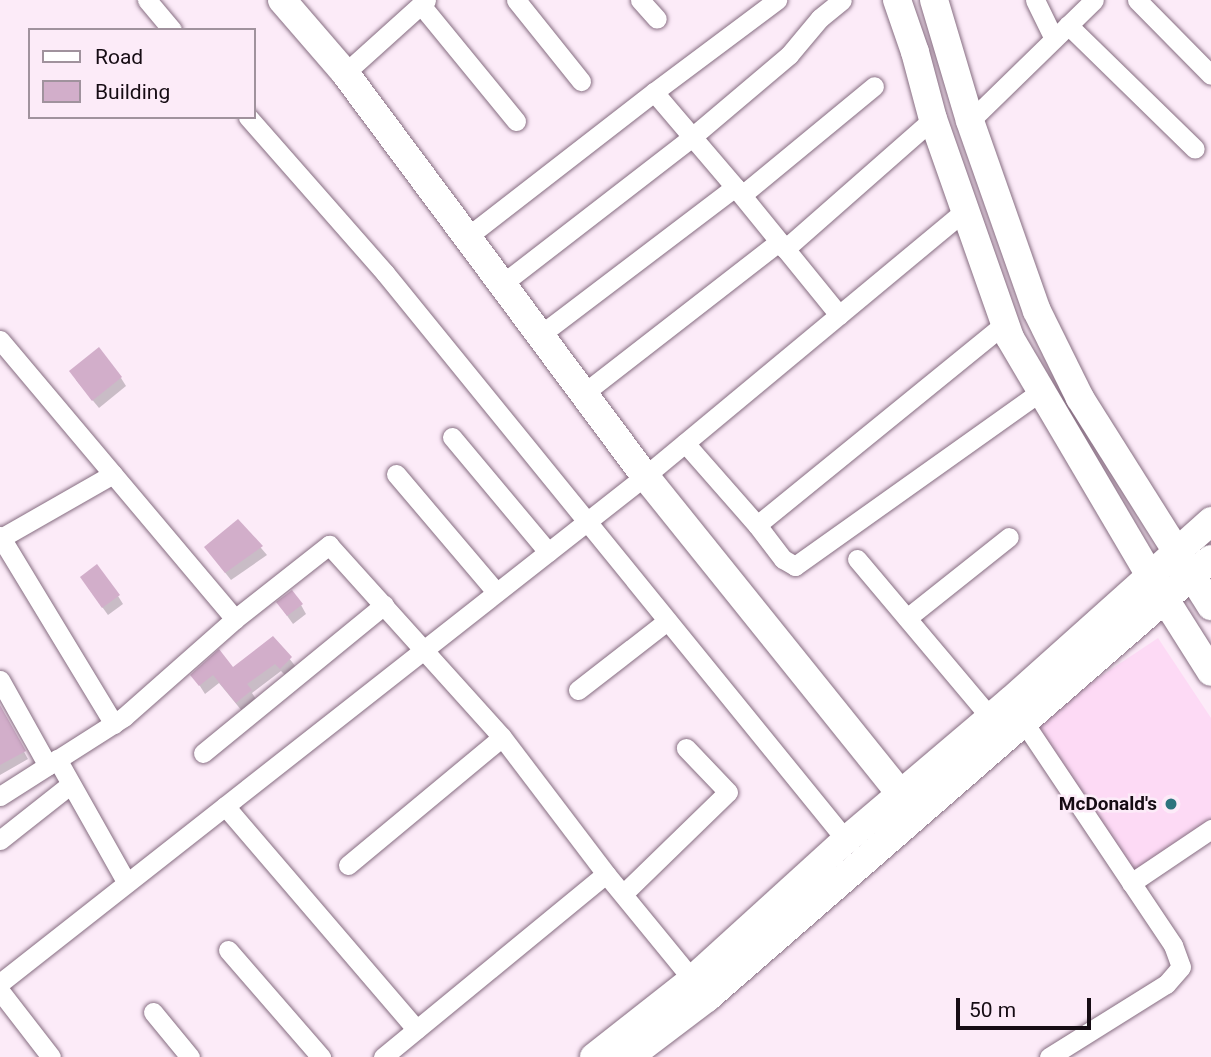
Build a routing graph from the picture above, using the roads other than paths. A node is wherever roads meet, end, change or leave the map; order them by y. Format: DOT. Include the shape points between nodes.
graph roads {
  1 [pos="147,0"];
  2 [pos="282,0"];
  3 [pos="516,0"];
  4 [pos="640,0"];
  5 [pos="777,0"];
  6 [pos="842,0"];
  7 [pos="897,0"];
  8 [pos="934,0"];
  9 [pos="1035,0"];
  10 [pos="1094,0"];
  11 [pos="1138,0"];
  12 [pos="423,2"];
  13 [pos="657,19"];
  14 [pos="170,28"];
  15 [pos="1061,32"];
  16 [pos="345,73"];
  17 [pos="1211,75"];
  18 [pos="581,81"];
  19 [pos="874,86"];
  20 [pos="654,92"];
  21 [pos="250,119"];
  22 [pos="933,119"];
  23 [pos="516,121"];
  24 [pos="970,121"];
  25 [pos="692,137"];
  26 [pos="1195,149"];
  27 [pos="738,191"];
  28 [pos="965,210"];
  29 [pos="467,237"];
  30 [pos="782,245"];
  31 [pos="502,284"];
  32 [pos="839,315"];
  33 [pos="1004,324"];
  34 [pos="540,335"];
  35 [pos="0,340"];
  36 [pos="1041,391"];
  37 [pos="584,393"];
  38 [pos="452,437"];
  39 [pos="685,443"];
  40 [pos="113,474"];
  41 [pos="396,474"];
  42 [pos="645,476"];
  43 [pos="1211,521"];
  44 [pos="586,522"];
  45 [pos="757,525"];
  46 [pos="1,537"];
  47 [pos="1009,537"];
  48 [pos="548,552"];
  49 [pos="1176,554"];
  50 [pos="857,559"];
  51 [pos="1202,569"];
  52 [pos="1151,578"];
  53 [pos="496,592"];
  54 [pos="1166,601"];
  55 [pos="384,605"];
  56 [pos="1211,606"];
  57 [pos="907,618"];
  58 [pos="235,620"];
  59 [pos="667,621"];
  60 [pos="423,649"];
  61 [pos="1211,673"];
  62 [pos="0,680"];
  63 [pos="578,690"];
  64 [pos="991,718"];
  65 [pos="114,724"];
  66 [pos="1024,724"];
  67 [pos="502,737"];
  68 [pos="686,748"];
  69 [pos="203,753"];
  70 [pos="53,763"];
  71 [pos="71,784"];
  72 [pos="901,794"];
  73 [pos="0,796"];
  74 [pos="225,806"];
  75 [pos="1211,829"];
  76 [pos="846,840"];
  77 [pos="0,841"];
  78 [pos="348,864"];
  79 [pos="606,874"];
  80 [pos="127,883"];
  81 [pos="1131,883"];
  82 [pos="623,894"];
  83 [pos="228,950"];
  84 [pos="0,983"];
  85 [pos="700,989"];
  86 [pos="0,991"];
  87 [pos="153,1012"];
  88 [pos="416,1029"];
  89 [pos="51,1057"];
  90 [pos="190,1057"];
  91 [pos="320,1057"];
  92 [pos="383,1057"];
  93 [pos="594,1057"];
  94 [pos="629,1057"];
  95 [pos="1049,1057"];
  1 -- 14 [label="street"];
  2 -- 16 [label="street"];
  3 -- 18 [label="street"];
  4 -- 13 [label="street"];
  5 -- 20 [label="street"];
  6 -- 25 [label="street" via="789,55"];
  7 -- 22 [label="street"];
  8 -- 24 [label="street"];
  9 -- 15 [label="street"];
  10 -- 15 [label="street"];
  11 -- 17 [label="street"];
  12 -- 16 [label="street"];
  12 -- 23 [label="street"];
  15 -- 24 [label="street"];
  15 -- 26 [label="street"];
  16 -- 29 [label="street"];
  19 -- 27 [label="street"];
  20 -- 25 [label="street"];
  20 -- 29 [label="street"];
  21 -- 44 [label="street" via="385,273"];
  22 -- 28 [label="street"];
  22 -- 30 [label="street"];
  24 -- 49 [label="street" via="1037,311 1080,398"];
  25 -- 27 [label="street"];
  25 -- 31 [label="street"];
  27 -- 30 [label="street"];
  27 -- 34 [label="street"];
  28 -- 32 [label="street"];
  28 -- 33 [label="street"];
  29 -- 31 [label="street"];
  30 -- 32 [label="street"];
  30 -- 37 [label="street"];
  31 -- 34 [label="street"];
  32 -- 39 [label="street"];
  33 -- 36 [label="street"];
  33 -- 45 [label="street"];
  34 -- 37 [label="street"];
  35 -- 40 [label="street"];
  36 -- 45 [label="street" via="802,563 788,564"];
  36 -- 52 [label="street"];
  37 -- 42 [label="street"];
  38 -- 48 [label="street"];
  39 -- 42 [label="street"];
  39 -- 45 [label="street"];
  40 -- 46 [label="street"];
  40 -- 58 [label="street"];
  41 -- 53 [label="street"];
  42 -- 44 [label="street"];
  42 -- 72 [label="street"];
  43 -- 49 [label="street"];
  44 -- 48 [label="street"];
  44 -- 59 [label="street"];
  46 -- 65 [label="street"];
  47 -- 57 [label="street"];
  48 -- 53 [label="street"];
  49 -- 51 [label="street"];
  49 -- 52 [label="street"];
  50 -- 57 [label="street"];
  51 -- 54 [label="street"];
  51 -- 56 [label="street"];
  52 -- 54 [label="street"];
  52 -- 64 [label="street"];
  53 -- 60 [label="street"];
  54 -- 61 [label="street"];
  54 -- 66 [label="street"];
  55 -- 58 [label="street" via="329,545"];
  55 -- 60 [label="street"];
  55 -- 69 [label="street"];
  57 -- 64 [label="street"];
  58 -- 65 [label="street"];
  59 -- 63 [label="street"];
  59 -- 76 [label="street"];
  60 -- 67 [label="street"];
  60 -- 74 [label="street"];
  62 -- 70 [label="street"];
  64 -- 72 [label="street"];
  65 -- 70 [label="street"];
  66 -- 81 [label="street"];
  66 -- 85 [label="street"];
  67 -- 78 [label="street"];
  67 -- 79 [label="street"];
  68 -- 82 [label="street" via="728,792"];
  70 -- 71 [label="street"];
  70 -- 73 [label="street"];
  71 -- 77 [label="street"];
  71 -- 80 [label="street"];
  72 -- 76 [label="street"];
  74 -- 80 [label="street"];
  74 -- 88 [label="street"];
  75 -- 81 [label="street"];
  76 -- 85 [label="street"];
  79 -- 82 [label="street"];
  79 -- 88 [label="street"];
  80 -- 84 [label="street"];
  81 -- 95 [label="street" via="1173,945 1181,967 1166,984"];
  82 -- 85 [label="street"];
  83 -- 91 [label="street"];
  85 -- 93 [label="street"];
  85 -- 94 [label="street"];
  86 -- 89 [label="street"];
  87 -- 90 [label="street"];
  88 -- 92 [label="street"];
}
